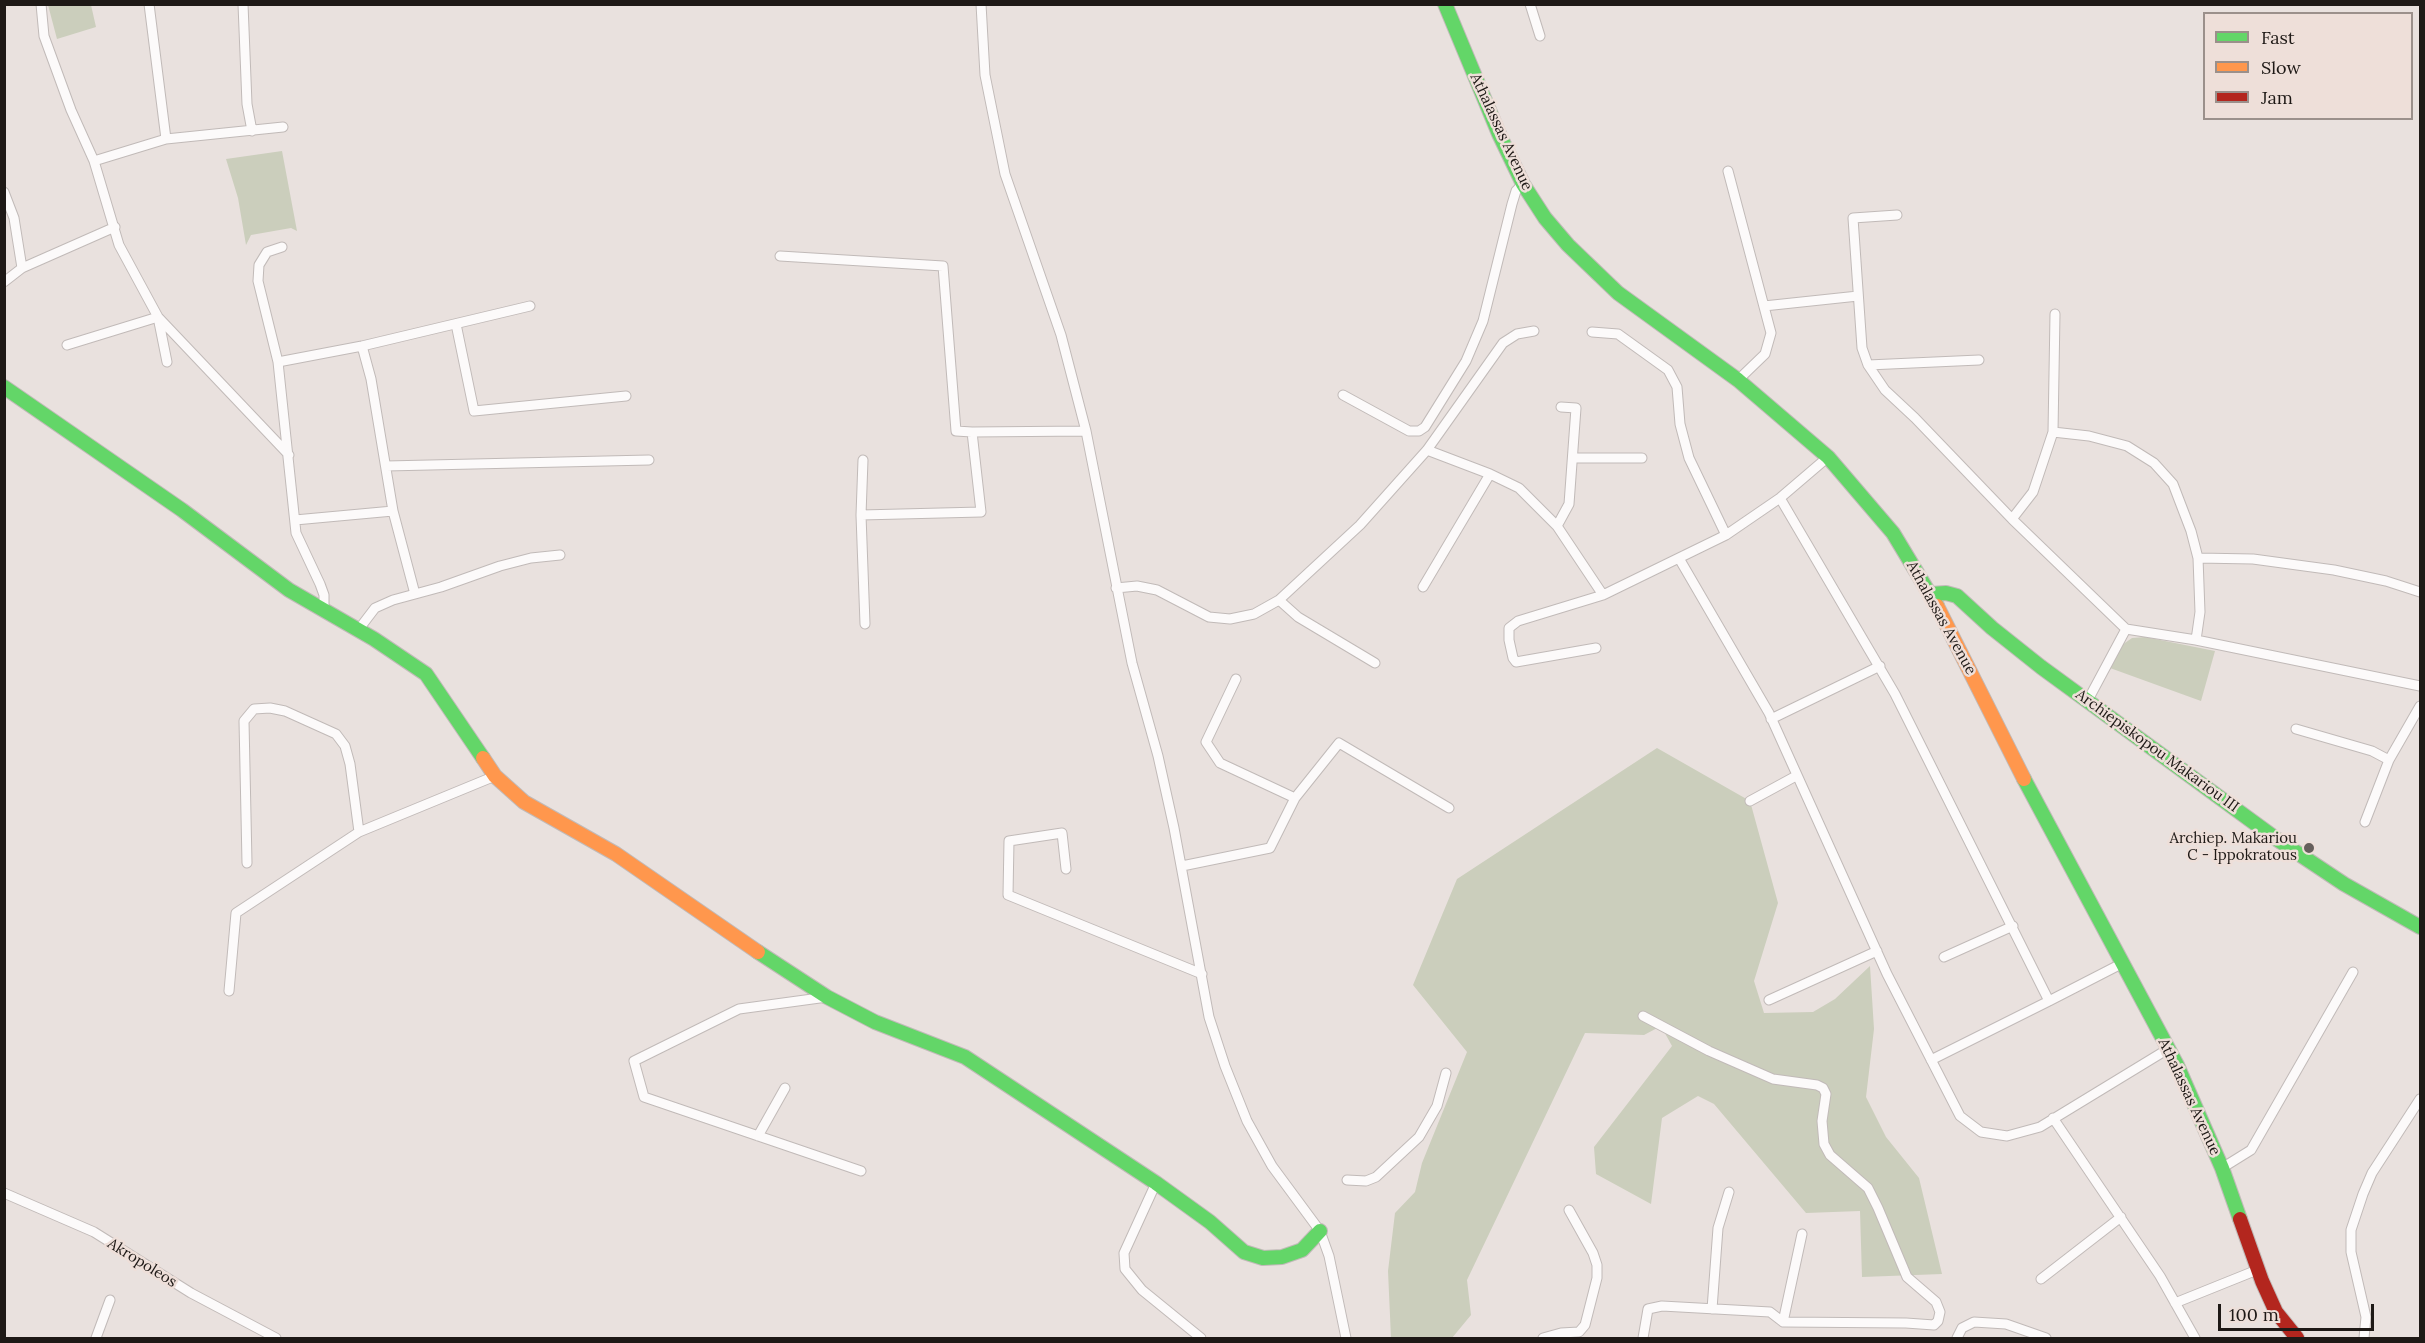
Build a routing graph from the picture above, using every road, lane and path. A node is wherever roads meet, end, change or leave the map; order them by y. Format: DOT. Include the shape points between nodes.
graph roads {
  1 [pos="41,4"];
  2 [pos="149,4"];
  3 [pos="243,4"];
  4 [pos="981,4"];
  5 [pos="1445,4"];
  6 [pos="1530,4"];
  7 [pos="1540,36"];
  8 [pos="283,127"];
  9 [pos="252,131"];
  10 [pos="166,139"];
  11 [pos="94,161"];
  12 [pos="1728,171"];
  13 [pos="1523,184"];
  14 [pos="4,192"];
  15 [pos="1897,215"];
  16 [pos="115,227"];
  17 [pos="282,246"];
  18 [pos="780,255"];
  19 [pos="22,268"];
  20 [pos="4,282"];
  21 [pos="1858,296"];
  22 [pos="530,306"];
  23 [pos="1764,306"];
  24 [pos="2055,314"];
  25 [pos="158,316"];
  26 [pos="456,324"];
  27 [pos="1534,331"];
  28 [pos="1592,332"];
  29 [pos="67,345"];
  30 [pos="362,346"];
  31 [pos="1979,360"];
  32 [pos="167,362"];
  33 [pos="278,362"];
  34 [pos="1868,365"];
  35 [pos="1738,380"];
  36 [pos="4,387"];
  37 [pos="1344,395"];
  38 [pos="626,396"];
  39 [pos="1561,407"];
  40 [pos="1086,431"];
  41 [pos="972,432"];
  42 [pos="2053,432"];
  43 [pos="1427,450"];
  44 [pos="289,455"];
  45 [pos="1828,457"];
  46 [pos="1573,458"];
  47 [pos="1642,458"];
  48 [pos="649,460"];
  49 [pos="862,460"];
  50 [pos="386,466"];
  51 [pos="1490,474"];
  52 [pos="1780,498"];
  53 [pos="393,511"];
  54 [pos="861,515"];
  55 [pos="2012,519"];
  56 [pos="295,520"];
  57 [pos="1557,526"];
  58 [pos="1726,536"];
  59 [pos="560,555"];
  60 [pos="2198,558"];
  61 [pos="1680,560"];
  62 [pos="1423,587"];
  63 [pos="1116,588"];
  64 [pos="2421,592"];
  65 [pos="415,594"];
  66 [pos="1931,594"];
  67 [pos="1603,595"];
  68 [pos="1279,600"];
  69 [pos="324,610"];
  70 [pos="865,624"];
  71 [pos="358,629"];
  72 [pos="2127,629"];
  73 [pos="2196,640"];
  74 [pos="1596,648"];
  75 [pos="1375,663"];
  76 [pos="1880,666"];
  77 [pos="1236,680"];
  78 [pos="2421,686"];
  79 [pos="2088,700"];
  80 [pos="2421,706"];
  81 [pos="1771,719"];
  82 [pos="2296,729"];
  83 [pos="2389,760"];
  84 [pos="495,776"];
  85 [pos="1796,776"];
  86 [pos="1294,798"];
  87 [pos="1750,801"];
  88 [pos="1449,808"];
  89 [pos="2365,822"];
  90 [pos="359,832"];
  91 [pos="247,863"];
  92 [pos="1182,866"];
  93 [pos="1065,869"];
  94 [pos="2419,922"];
  95 [pos="2013,926"];
  96 [pos="1876,951"];
  97 [pos="1944,957"];
  98 [pos="2121,964"];
  99 [pos="2353,972"];
  100 [pos="1202,974"];
  101 [pos="229,992"];
  102 [pos="827,997"];
  103 [pos="1769,1000"];
  104 [pos="2049,1001"];
  105 [pos="1643,1016"];
  106 [pos="2168,1049"];
  107 [pos="1931,1060"];
  108 [pos="1446,1073"];
  109 [pos="785,1088"];
  110 [pos="2421,1099"];
  111 [pos="2053,1118"];
  112 [pos="758,1136"];
  113 [pos="2222,1168"];
  114 [pos="861,1171"];
  115 [pos="1347,1180"];
  116 [pos="1156,1183"];
  117 [pos="1729,1192"];
  118 [pos="4,1193"];
  119 [pos="1569,1210"];
  120 [pos="2121,1217"];
  121 [pos="1320,1231"];
  122 [pos="1802,1234"];
  123 [pos="2257,1270"];
  124 [pos="2041,1279"];
  125 [pos="110,1300"];
  126 [pos="2175,1303"];
  127 [pos="1712,1309"];
  128 [pos="1783,1323"];
  129 [pos="1188,1329"];
  130 [pos="96,1338"];
  131 [pos="276,1338"];
  132 [pos="1183,1338"];
  133 [pos="1201,1338"];
  134 [pos="1346,1338"];
  135 [pos="1543,1338"];
  136 [pos="1643,1338"];
  137 [pos="1957,1338"];
  138 [pos="2046,1338"];
  139 [pos="2195,1338"];
  140 [pos="2297,1338"];
  141 [pos="2364,1338"];
  1 -- 11 [label="street" via="44,36"];
  2 -- 10 [label="street"];
  3 -- 9 [label="street" via="247,104"];
  4 -- 40 [label="street" via="985,75 1005,174 1061,335"];
  5 -- 13 [label="street, Athalassas Avenue"];
  6 -- 7 [label="street"];
  8 -- 9 [label="street"];
  9 -- 10 [label="street"];
  10 -- 11 [label="street"];
  11 -- 16 [label="street"];
  12 -- 23 [label="street"];
  13 -- 35 [label="street, Athalassas Avenue" via="1545,218 1588,266 1618,293"];
  13 -- 37 [label="street" via="1512,204 1484,321 1466,361 1425,428 1409,431"];
  14 -- 19 [label="street" via="14,218"];
  15 -- 21 [label="street" via="1853,218"];
  16 -- 19 [label="street"];
  16 -- 25 [label="street" via="119,245"];
  17 -- 33 [label="street" via="267,252 259,265 258,281"];
  18 -- 41 [label="street" via="943,266 956,431"];
  19 -- 20 [label="street"];
  21 -- 23 [label="street"];
  21 -- 34 [label="street" via="1862,348"];
  22 -- 26 [label="street"];
  23 -- 35 [label="street" via="1771,333 1765,354"];
  24 -- 42 [label="street"];
  25 -- 29 [label="street"];
  25 -- 32 [label="street"];
  25 -- 44 [label="street"];
  26 -- 30 [label="street"];
  26 -- 38 [label="street" via="474,411"];
  27 -- 43 [label="street" via="1517,333 1503,343"];
  28 -- 58 [label="street" via="1618,334 1668,370 1677,387 1680,424 1689,458"];
  30 -- 33 [label="street"];
  30 -- 50 [label="street"];
  31 -- 34 [label="street"];
  33 -- 44 [label="street"];
  34 -- 55 [label="street" via="1885,390"];
  35 -- 45 [label="street, Athalassas Avenue"];
  36 -- 69 [label="street" via="182,510 289,590"];
  39 -- 46 [label="street" via="1576,408"];
  40 -- 41 [label="street"];
  40 -- 63 [label="street"];
  41 -- 54 [label="street" via="981,512"];
  42 -- 55 [label="street" via="2033,492"];
  42 -- 60 [label="street" via="2127,446 2154,463 2173,484"];
  43 -- 51 [label="street"];
  43 -- 68 [label="street" via="1360,525"];
  44 -- 56 [label="street"];
  45 -- 52 [label="street"];
  45 -- 66 [label="street, Athalassas Avenue" via="1893,533"];
  46 -- 47 [label="street"];
  46 -- 57 [label="street" via="1569,504"];
  48 -- 50 [label="street"];
  49 -- 54 [label="street"];
  50 -- 53 [label="street"];
  51 -- 57 [label="street" via="1519,488"];
  51 -- 62 [label="street"];
  52 -- 58 [label="street"];
  52 -- 76 [label="street"];
  53 -- 56 [label="street"];
  53 -- 65 [label="street"];
  54 -- 70 [label="street"];
  55 -- 72 [label="street"];
  56 -- 69 [label="street" via="299,540 324,595"];
  57 -- 67 [label="street"];
  58 -- 61 [label="street"];
  59 -- 65 [label="street" via="500,566"];
  60 -- 64 [label="street" via="2253,559 2334,570"];
  60 -- 73 [label="street" via="2200,612"];
  61 -- 67 [label="street"];
  61 -- 81 [label="street"];
  63 -- 68 [label="street" via="1137,586 1157,590 1209,617 1230,620 1254,614"];
  63 -- 92 [label="street"];
  65 -- 71 [label="street" via="375,608"];
  66 -- 79 [label="street, Archiepiskopou Makariou III" via="1958,596 1992,628"];
  66 -- 98 [label="street, Athalassas Avenue"];
  67 -- 74 [label="street" via="1518,621 1509,628 1516,662"];
  68 -- 75 [label="street" via="1298,617"];
  69 -- 71 [label="street"];
  71 -- 84 [label="street" via="426,674"];
  72 -- 73 [label="street"];
  72 -- 79 [label="street"];
  73 -- 78 [label="street"];
  76 -- 81 [label="street"];
  76 -- 95 [label="street"];
  77 -- 86 [label="street" via="1206,741 1220,763"];
  79 -- 94 [label="street, Archiepiskopou Makariou III" via="2321,870"];
  80 -- 83 [label="street"];
  81 -- 85 [label="street"];
  82 -- 83 [label="street" via="2372,751"];
  83 -- 89 [label="street"];
  84 -- 90 [label="street"];
  84 -- 102 [label="street" via="524,802 626,860"];
  85 -- 87 [label="street"];
  85 -- 96 [label="street"];
  86 -- 88 [label="street" via="1339,743"];
  86 -- 92 [label="street" via="1270,848"];
  90 -- 91 [label="street" via="350,764 345,746 336,734 285,711 254,709 244,721"];
  90 -- 101 [label="street" via="236,914"];
  92 -- 100 [label="street"];
  93 -- 100 [label="street" via="1062,833 1009,841 1008,895"];
  95 -- 97 [label="street"];
  95 -- 104 [label="street"];
  96 -- 103 [label="street"];
  96 -- 107 [label="street"];
  98 -- 104 [label="street"];
  98 -- 106 [label="street, Athalassas Avenue"];
  99 -- 113 [label="street" via="2251,1150"];
  100 -- 121 [label="street" via="1209,1017 1247,1121 1272,1167"];
  102 -- 112 [label="street" via="739,1009 634,1061 644,1097"];
  102 -- 116 [label="street" via="875,1022 965,1057"];
  104 -- 107 [label="street"];
  105 -- 128 [label="street" via="1773,1079 1823,1088 1824,1144 1830,1155 1868,1188 1907,1277 1936,1302 1940,1312 1934,1325"];
  106 -- 111 [label="street"];
  106 -- 113 [label="street, Athalassas Avenue"];
  107 -- 111 [label="street" via="1960,1116 1981,1132 2007,1136 2040,1128"];
  108 -- 115 [label="street" via="1437,1106 1419,1137 1376,1177"];
  109 -- 112 [label="street"];
  110 -- 141 [label="street" via="2372,1173 2351,1230 2351,1252 2366,1317"];
  111 -- 120 [label="street"];
  112 -- 114 [label="street"];
  113 -- 123 [label="street, Athalassas Avenue"];
  116 -- 121 [label="street" via="1244,1252 1263,1258 1302,1250"];
  116 -- 129 [label="street" via="1124,1253 1125,1269 1142,1290"];
  117 -- 127 [label="street" via="1718,1228"];
  118 -- 131 [label="street, Akropoleos" via="94,1232 191,1293"];
  119 -- 135 [label="street" via="1593,1253 1597,1278 1585,1325 1579,1332"];
  120 -- 124 [label="street"];
  120 -- 126 [label="street"];
  121 -- 134 [label="street"];
  122 -- 128 [label="street"];
  123 -- 126 [label="street"];
  123 -- 140 [label="street, Athalassas Avenue" via="2276,1312"];
  125 -- 130 [label="street"];
  126 -- 139 [label="street"];
  127 -- 128 [label="street" via="1770,1312"];
  127 -- 136 [label="street" via="1662,1306 1648,1310"];
  129 -- 132 [label="street"];
  129 -- 133 [label="street"];
  137 -- 138 [label="street" via="1962,1328 1974,1322 2006,1323"];
}
